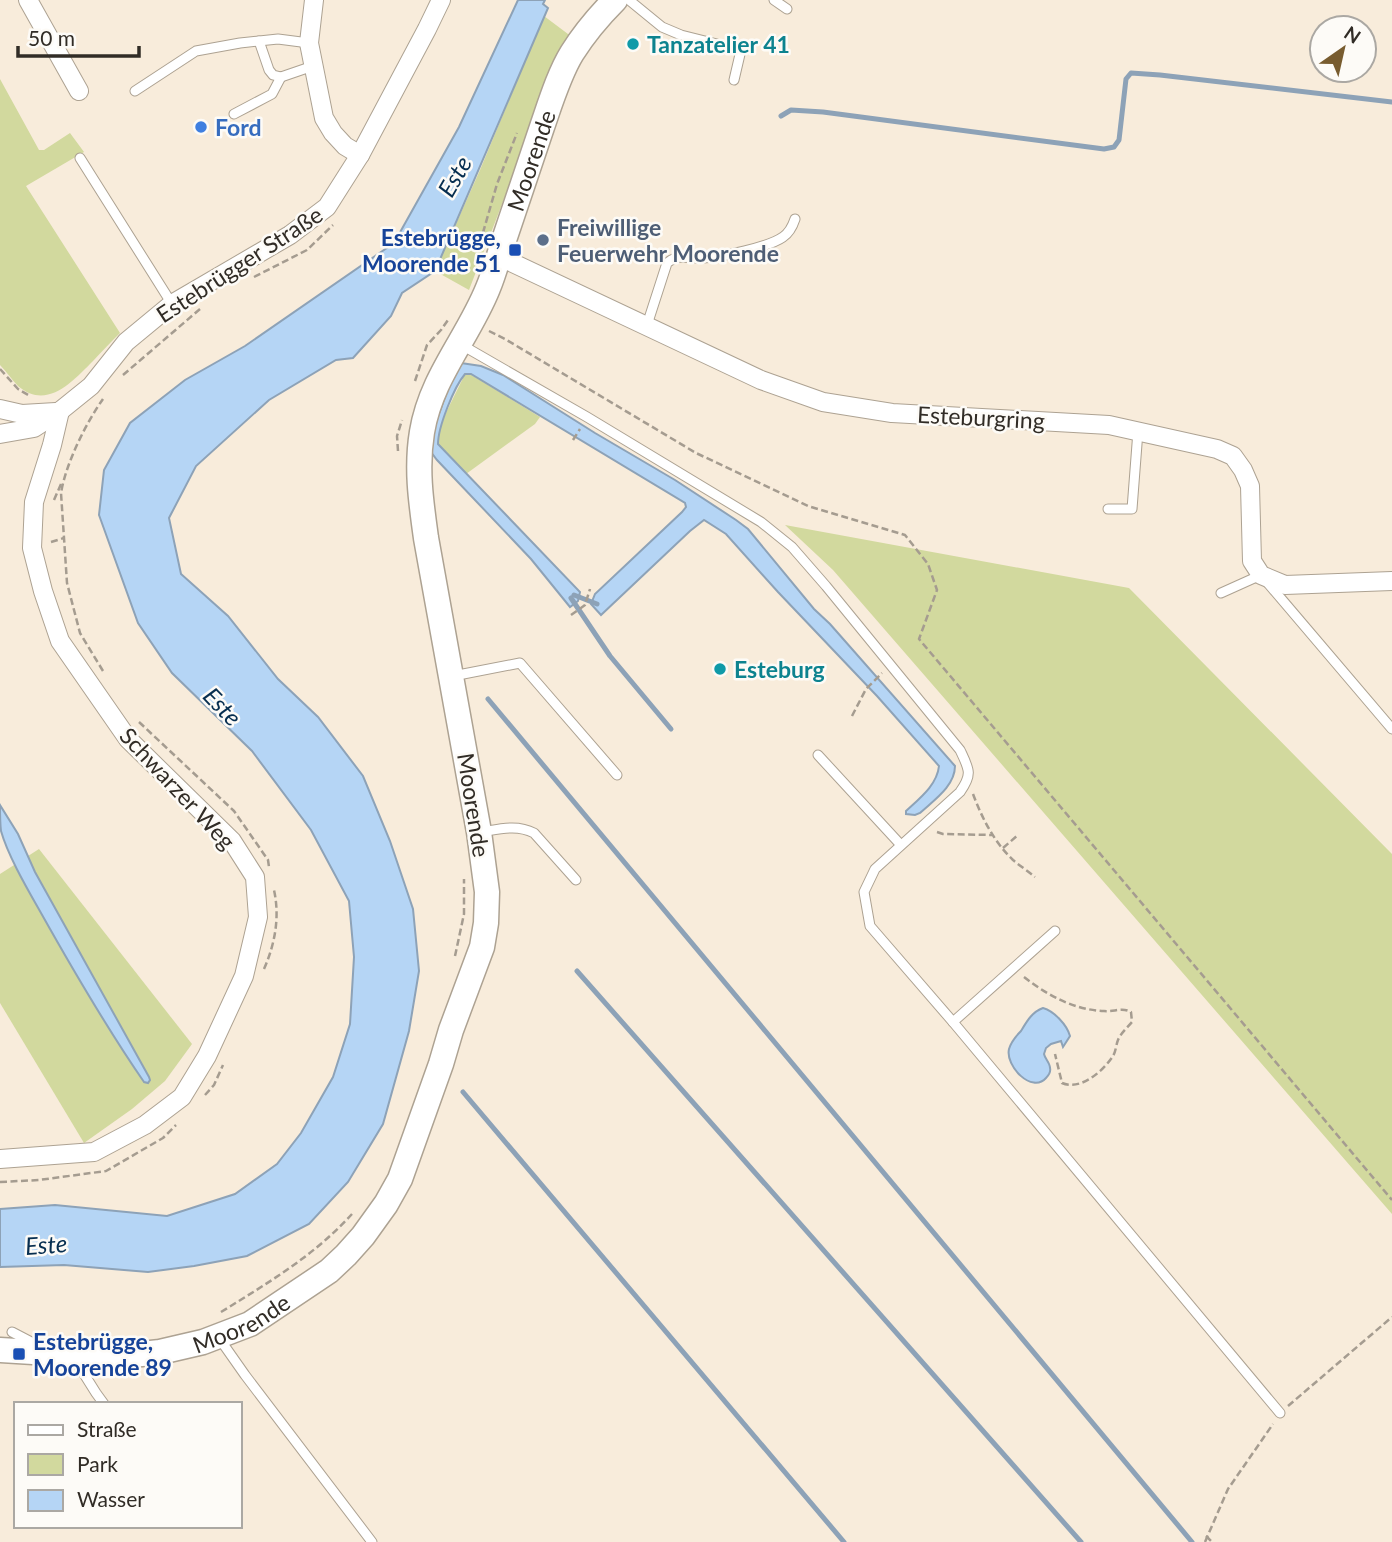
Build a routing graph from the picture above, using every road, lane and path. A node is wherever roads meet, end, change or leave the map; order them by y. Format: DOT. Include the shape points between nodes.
graph roads {
  1 [pos="28,0"];
  2 [pos="314,0"];
  3 [pos="440,0"];
  4 [pos="615,0"];
  5 [pos="629,0"];
  6 [pos="774,0"];
  7 [pos="788,9"];
  8 [pos="260,41"];
  9 [pos="309,43"];
  10 [pos="313,66"];
  11 [pos="281,77"];
  12 [pos="734,80"];
  13 [pos="79,91"];
  14 [pos="135,91"];
  15 [pos="234,114"];
  16 [pos="360,156"];
  17 [pos="79,158"];
  18 [pos="795,219"];
  19 [pos="336,222"];
  20 [pos="499,256"];
  21 [pos="246,281"];
  22 [pos="172,304"];
  23 [pos="203,307"];
  24 [pos="646,328"];
  25 [pos="457,332"];
  26 [pos="0,369"];
  27 [pos="118,379"];
  28 [pos="414,384"];
  29 [pos="104,398"];
  30 [pos="0,409"];
  31 [pos="406,410"];
  32 [pos="60,411"];
  33 [pos="1138,431"];
  34 [pos="0,434"];
  35 [pos="399,460"];
  36 [pos="1108,509"];
  37 [pos="1261,575"];
  38 [pos="1392,580"];
  39 [pos="590,589"];
  40 [pos="1221,593"];
  41 [pos="571,615"];
  42 [pos="452,676"];
  43 [pos="879,676"];
  44 [pos="108,679"];
  45 [pos="852,716"];
  46 [pos="139,723"];
  47 [pos="1392,729"];
  48 [pos="818,755"];
  49 [pos="617,775"];
  50 [pos="967,781"];
  51 [pos="920,826"];
  52 [pos="480,832"];
  53 [pos="992,835"];
  54 [pos="1018,835"];
  55 [pos="900,844"];
  56 [pos="1003,848"];
  57 [pos="463,869"];
  58 [pos="270,872"];
  59 [pos="1035,877"];
  60 [pos="576,880"];
  61 [pos="272,883"];
  62 [pos="1055,931"];
  63 [pos="452,965"];
  64 [pos="1013,969"];
  65 [pos="262,974"];
  66 [pos="953,1022"];
  67 [pos="1055,1054"];
  68 [pos="225,1060"];
  69 [pos="197,1102"];
  70 [pos="180,1120"];
  71 [pos="0,1159"];
  72 [pos="0,1182"];
  73 [pos="1392,1200"];
  74 [pos="352,1214"];
  75 [pos="216,1326"];
  76 [pos="6,1341"];
  77 [pos="61,1353"];
  78 [pos="103,1402"];
  79 [pos="1280,1413"];
  80 [pos="372,1542"];
  81 [pos="1205,1542"];
  82 [pos="1212,1542"];
  1 -- 13 [label="street"];
  2 -- 9 [label="street"];
  3 -- 16 [label="street, Estebrügger Straße"];
  4 -- 20 [label="street, Moorende" via="595,20 566,65"];
  5 -- 12 [label="lane" via="662,27 741,50"];
  6 -- 7 [label="lane"];
  8 -- 9 [label="lane"];
  8 -- 11 [label="lane" via="269,70"];
  8 -- 14 [label="lane" via="196,51"];
  9 -- 10 [label="street"];
  10 -- 11 [label="lane"];
  10 -- 16 [label="street" via="324,118 345,146"];
  11 -- 15 [label="lane" via="272,94"];
  16 -- 22 [label="street, Estebrügger Straße" via="327,207 290,235"];
  17 -- 22 [label="lane"];
  18 -- 24 [label="lane" via="784,236 771,243 726,256 672,259"];
  19 -- 21 [label="path" via="307,250"];
  20 -- 24 [label="street, Esteburgring"];
  20 -- 25 [label="street, Moorende" via="489,287"];
  22 -- 32 [label="street, Estebrügger Straße" via="126,342 91,386"];
  23 -- 27 [label="path"];
  24 -- 33 [label="street, Esteburgring" via="761,380 824,402 892,413 1075,422"];
  25 -- 28 [label="path" via="427,345"];
  25 -- 42 [label="street, Moorende" via="428,409 419,464 426,538"];
  25 -- 50 [label="lane" via="761,522 792,547 960,750 968,767"];
  25 -- 73 [label="path" via="505,339 696,453 808,506 905,535 928,564 937,590 919,639"];
  26 -- 32 [label="path" via="18,389"];
  29 -- 44 [label="path" via="90,417 61,493 66,583 80,633"];
  30 -- 32 [label="street" via="22,414"];
  31 -- 35 [label="path" via="397,436"];
  32 -- 34 [label="street, Estebrügger Straße" via="34,428"];
  32 -- 71 [label="street, Schwarzer Weg" via="34,502 32,548 61,641 128,739 232,841 255,877 258,917 244,976 207,1056 181,1097 145,1125 94,1152"];
  33 -- 36 [label="lane" via="1132,509"];
  33 -- 37 [label="street, Esteburgring" via="1233,456 1250,486 1252,561"];
  37 -- 38 [label="street" via="1285,585"];
  37 -- 40 [label="lane"];
  37 -- 47 [label="lane"];
  39 -- 41 [label="path" via="585,605"];
  42 -- 49 [label="lane" via="520,663"];
  42 -- 52 [label="street, Moorende"];
  43 -- 45 [label="path" via="866,689"];
  46 -- 58 [label="path" via="234,811 268,860"];
  48 -- 55 [label="lane"];
  50 -- 51 [label="lane"];
  50 -- 53 [label="path"];
  51 -- 53 [label="path" via="943,834"];
  51 -- 55 [label="lane"];
  52 -- 60 [label="lane" via="527,830"];
  52 -- 75 [label="street, Moorende" via="487,892 482,947 400,1179 362,1236 329,1270 250,1324"];
  53 -- 56 [label="path"];
  54 -- 56 [label="path"];
  55 -- 66 [label="lane" via="875,869 864,892 870,926"];
  56 -- 59 [label="path"];
  57 -- 63 [label="path" via="464,914"];
  61 -- 65 [label="path" via="278,907 273,949"];
  62 -- 64 [label="lane"];
  64 -- 66 [label="lane"];
  64 -- 67 [label="path" via="1063,1002 1131,1012 1132,1022 1117,1042 1115,1053 1079,1084 1062,1083"];
  66 -- 79 [label="lane"];
  68 -- 69 [label="path" via="214,1085"];
  70 -- 72 [label="path" via="163,1138 106,1171"];
  74 -- 75 [label="path" via="334,1234"];
  75 -- 77 [label="street, Moorende" via="203,1342 160,1352 114,1357"];
  75 -- 80 [label="lane" via="268,1406"];
  76 -- 77 [label="street, Moorende"];
  77 -- 78 [label="lane"];
  81 -- 82 [label="path" via="1206,1536"];
}
